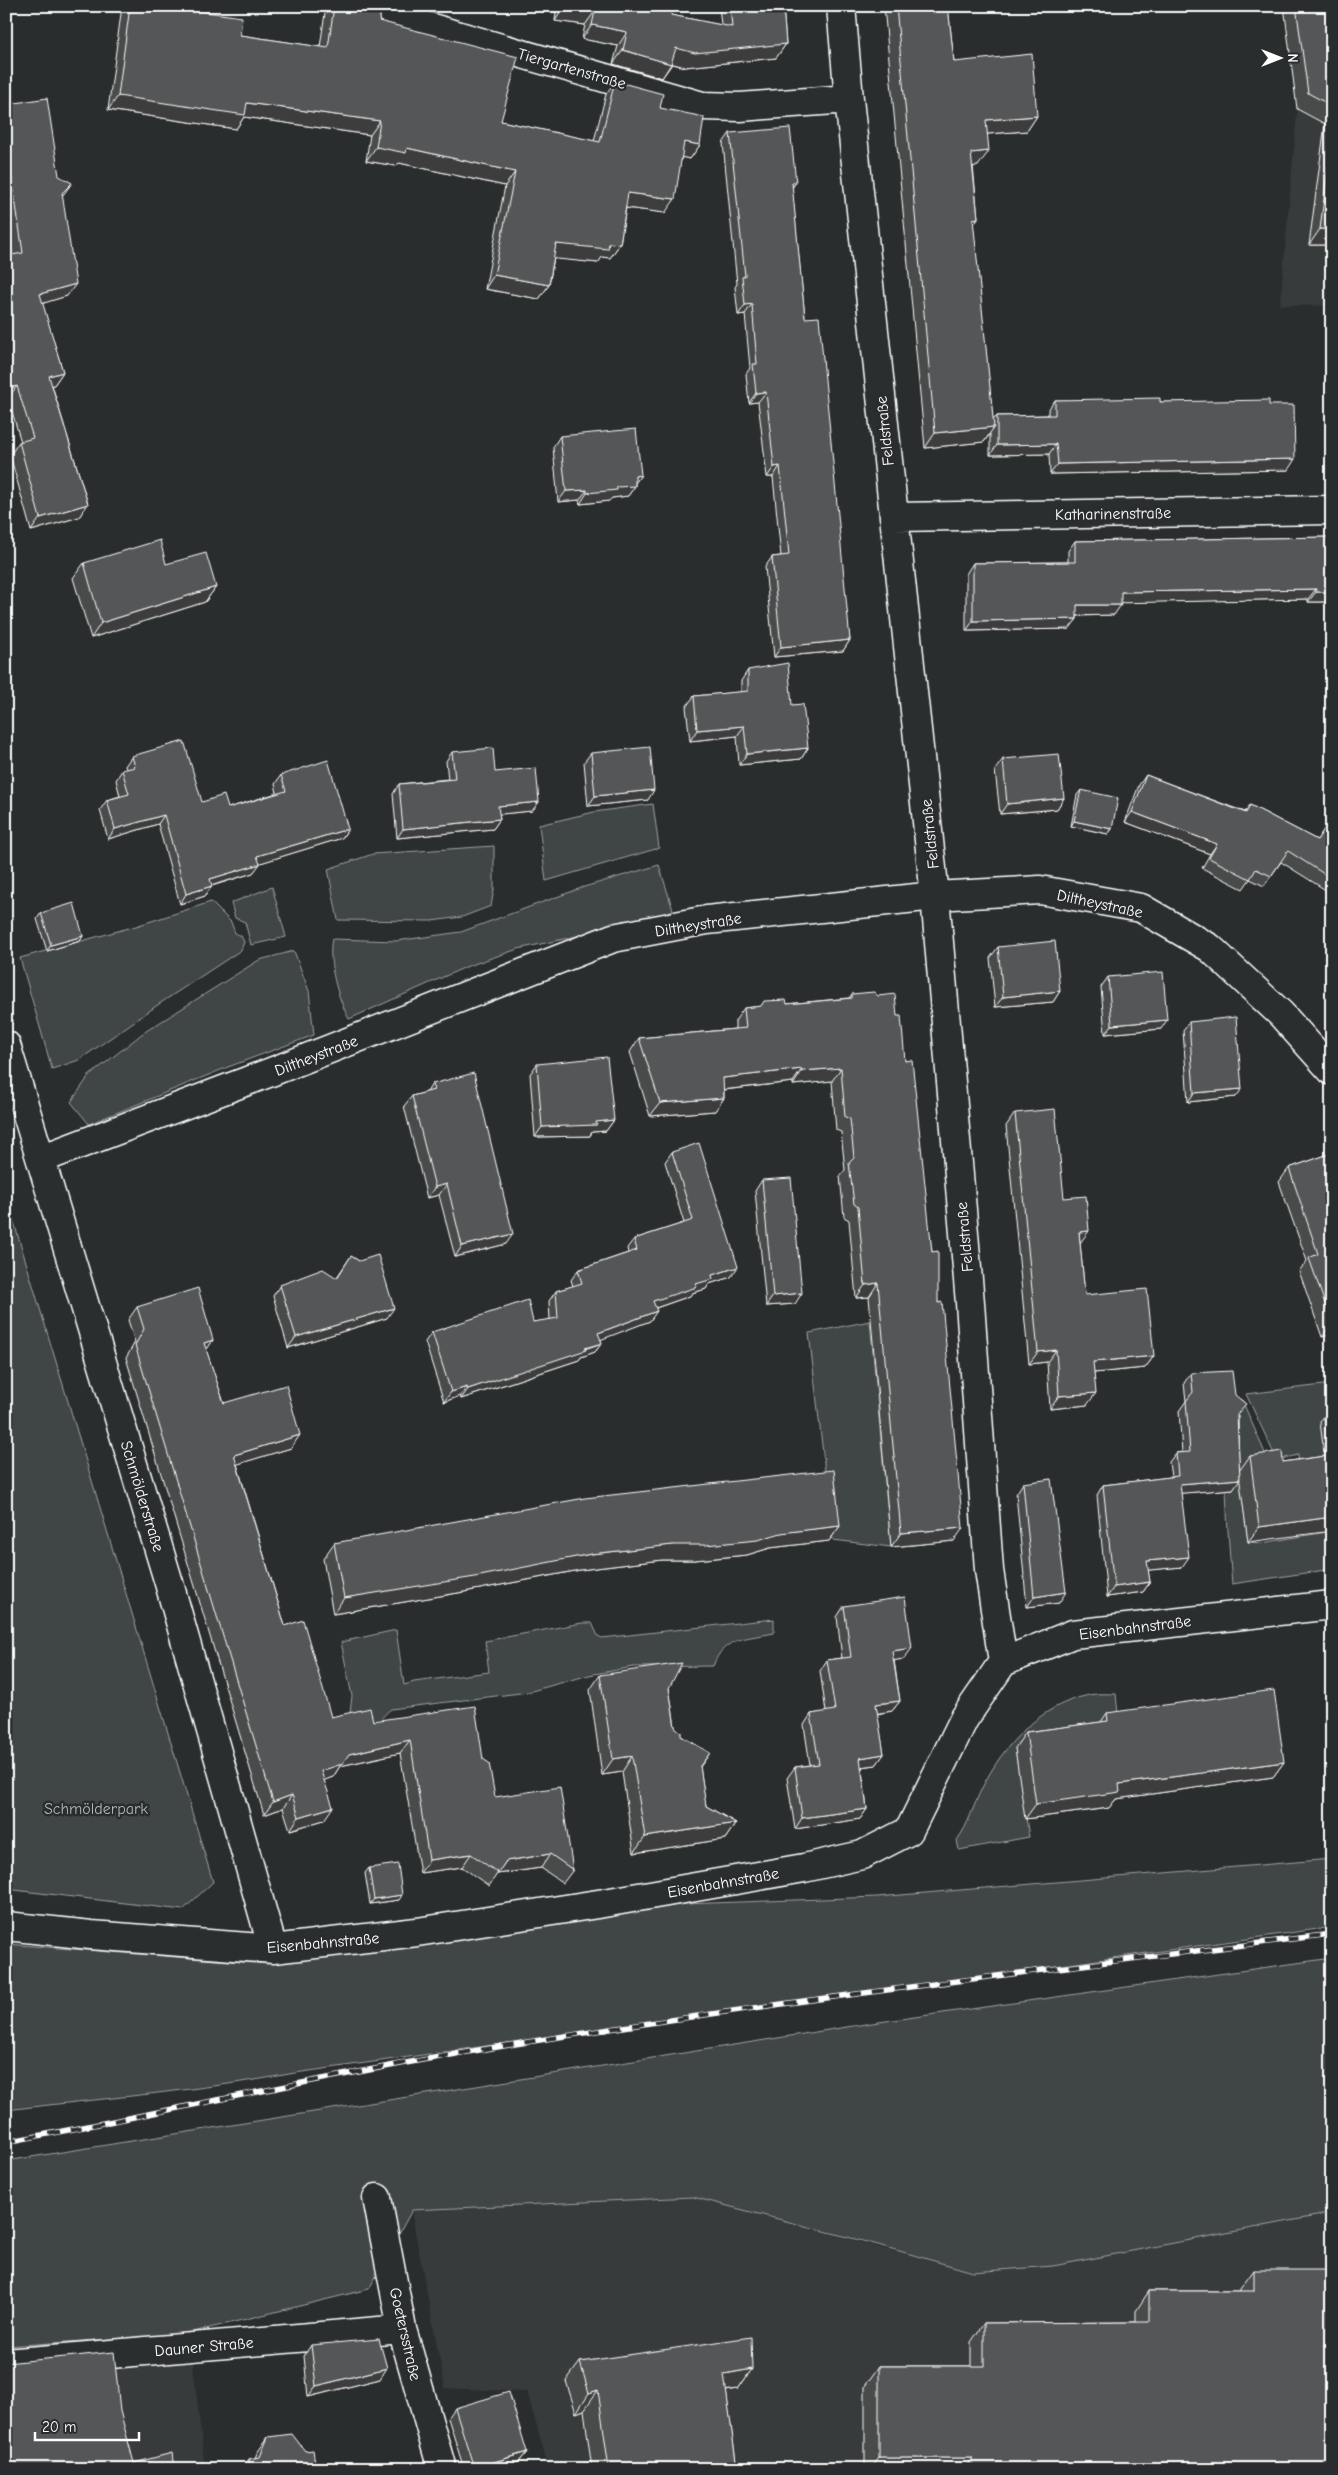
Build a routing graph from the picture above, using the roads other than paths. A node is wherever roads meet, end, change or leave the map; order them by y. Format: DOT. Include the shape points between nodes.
graph roads {
  1 [pos="842,6"];
  2 [pos="387,15"];
  3 [pos="849,99"];
  4 [pos="1332,510"];
  5 [pos="894,517"];
  6 [pos="935,896"];
  7 [pos="6,1044"];
  8 [pos="1332,1071"];
  9 [pos="41,1159"];
  10 [pos="1332,1605"];
  11 [pos="1003,1662"];
  12 [pos="6,1926"];
  13 [pos="273,1949"];
  14 [pos="377,2198"];
  15 [pos="402,2329"];
  16 [pos="6,2364"];
  17 [pos="442,2469"];
  1 -- 3 [label="street, Feldstraße"];
  2 -- 3 [label="street, Tiergartenstraße" via="702,106 740,107"];
  3 -- 5 [label="street, Feldstraße"];
  4 -- 5 [label="street, Katharinenstraße"];
  5 -- 6 [label="street, Feldstraße"];
  6 -- 8 [label="street, Diltheystraße" via="1040,890 1141,908 1210,948 1281,1014"];
  6 -- 9 [label="street, Diltheystraße" via="707,920 613,938"];
  6 -- 11 [label="street, Feldstraße" via="989,1570"];
  7 -- 9 [label="street, Schmölderstraße"];
  9 -- 13 [label="street, Schmölderstraße" via="169,1583"];
  10 -- 11 [label="street, Eisenbahnstraße" via="1074,1634"];
  11 -- 13 [label="street, Eisenbahnstraße" via="964,1719 909,1831 862,1855 604,1903 417,1932"];
  12 -- 13 [label="street, Eisenbahnstraße"];
  14 -- 15 [label="street, Goetersstraße"];
  15 -- 16 [label="street, Dauner Straße"];
  15 -- 17 [label="street, Goetersstraße"];
}
